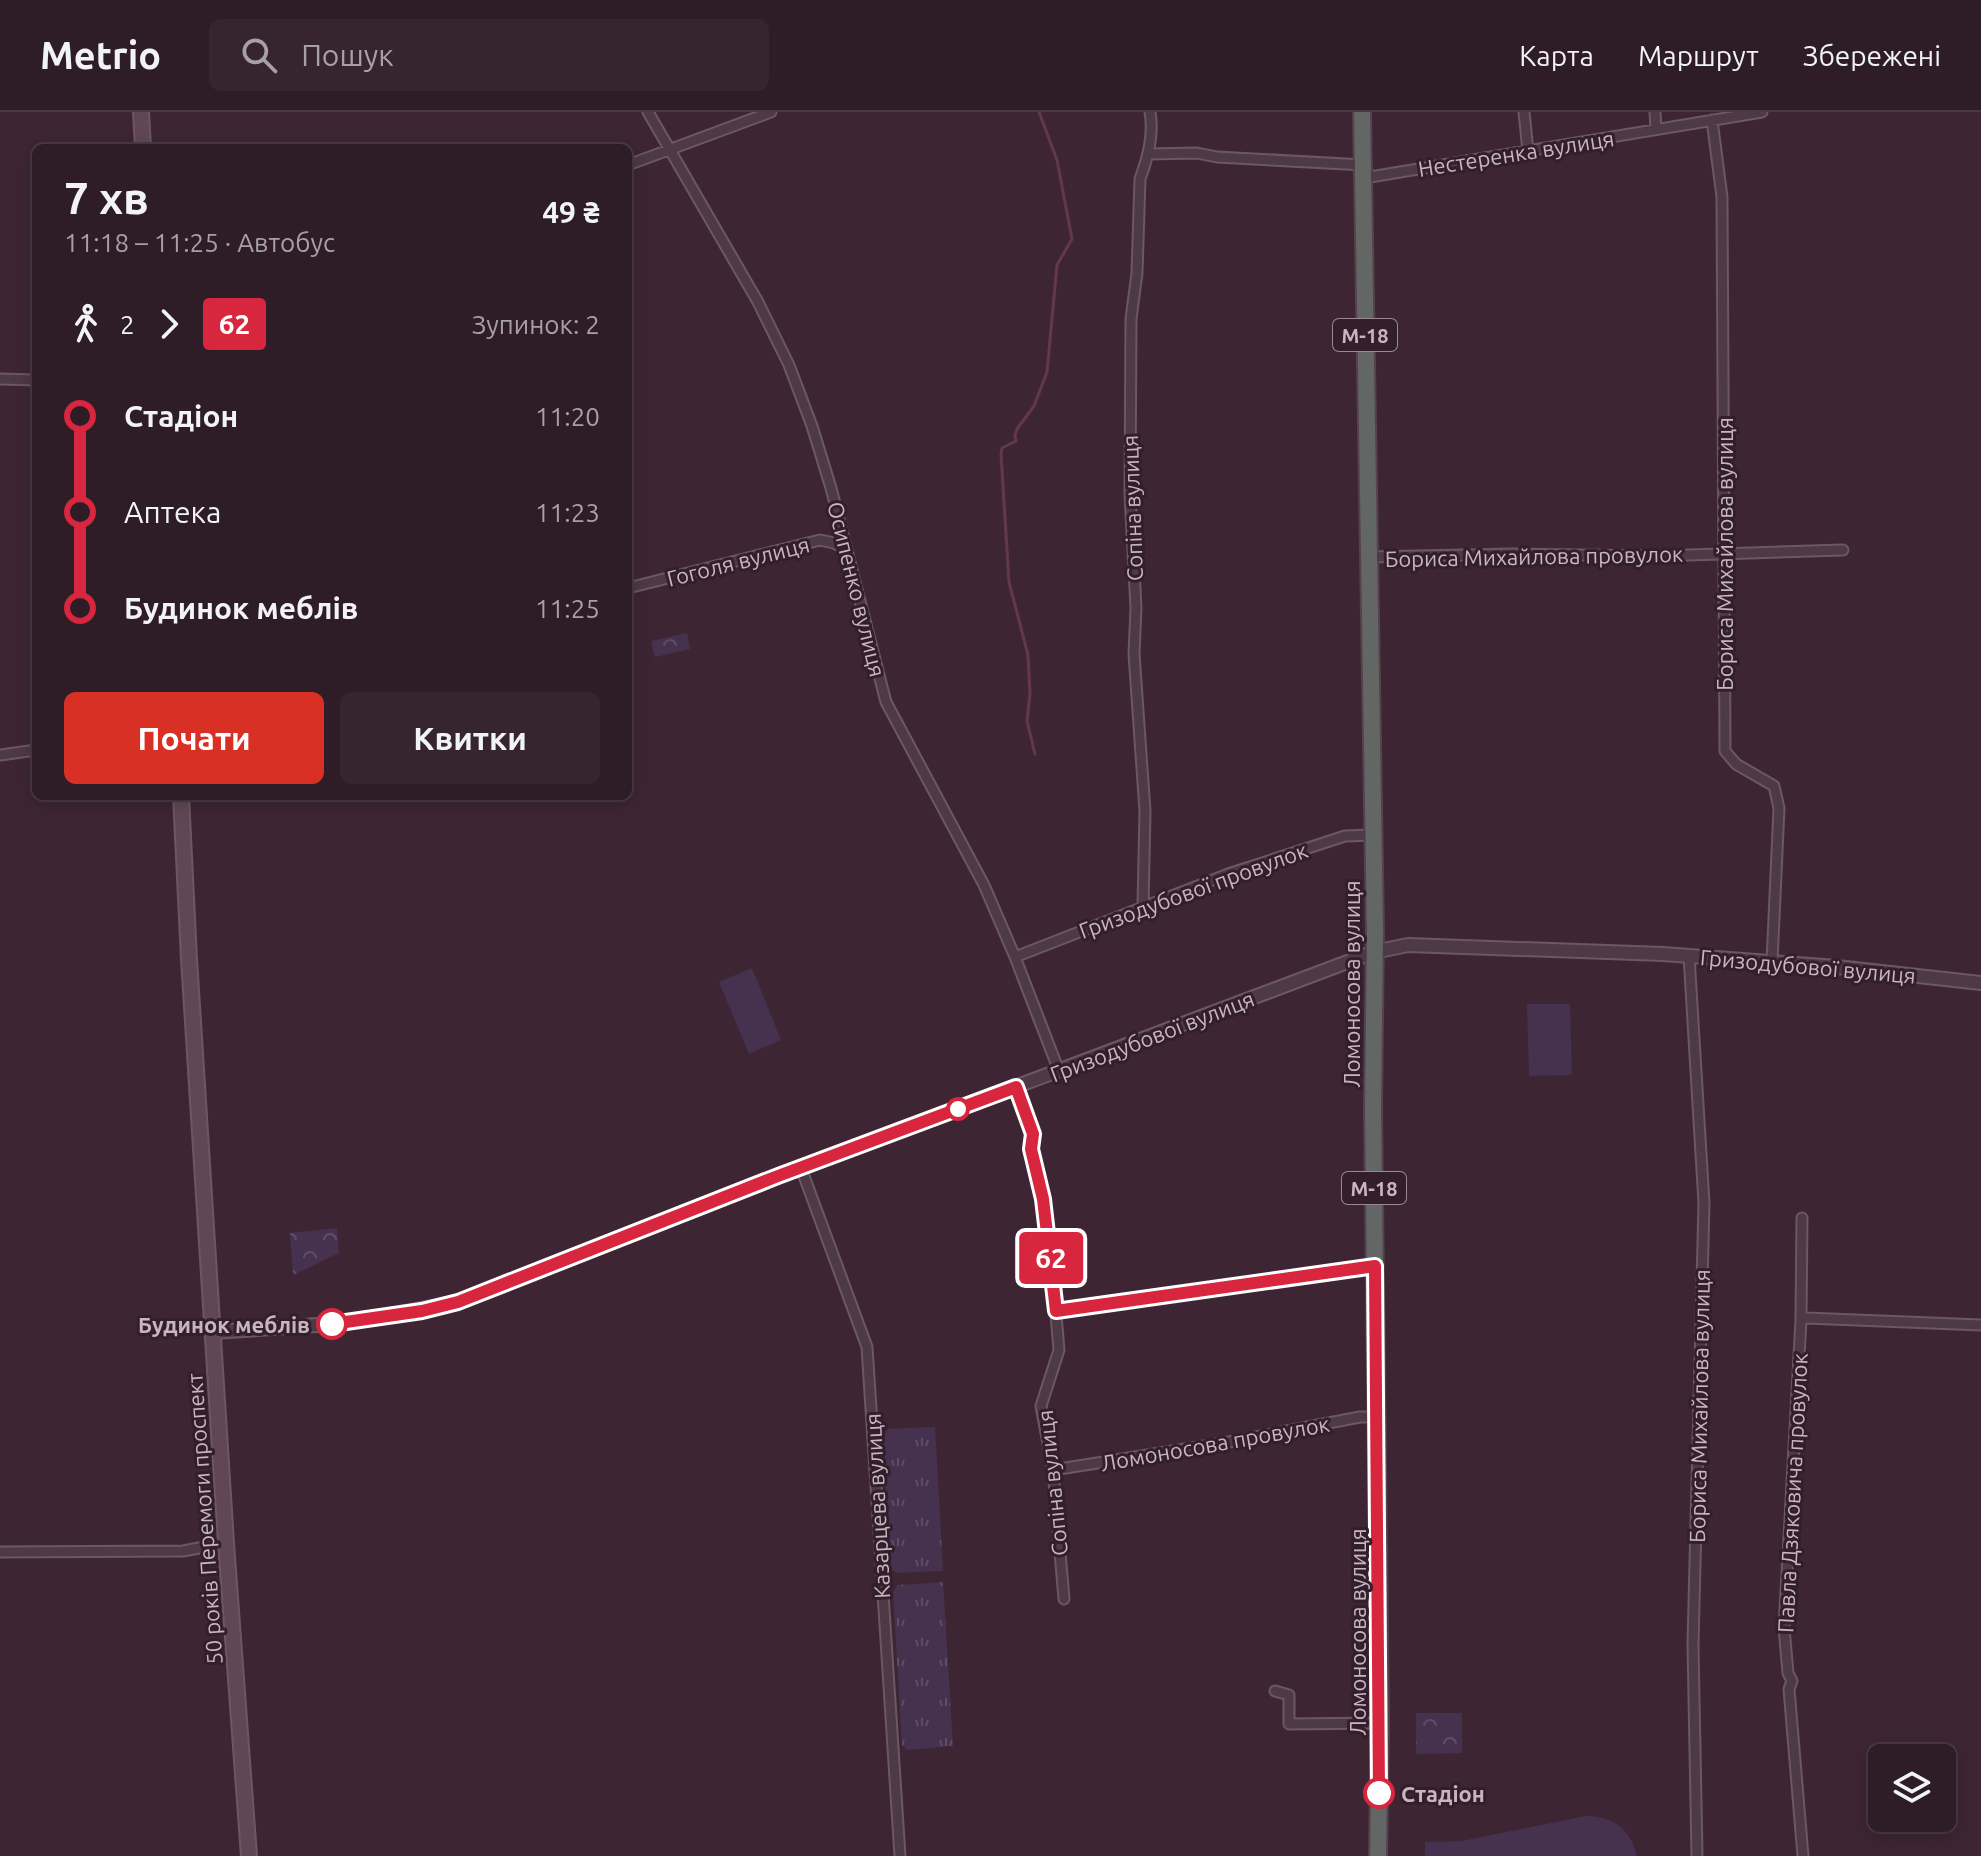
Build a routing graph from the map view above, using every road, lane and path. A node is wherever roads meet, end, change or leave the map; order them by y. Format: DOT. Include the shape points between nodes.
graph roads {
  1 [pos="141,112"];
  2 [pos="648,112"];
  3 [pos="771,112"];
  4 [pos="1150,112"];
  5 [pos="1362,112"];
  6 [pos="1524,112"];
  7 [pos="1655,112"];
  8 [pos="1762,112"];
  9 [pos="1712,120"];
  10 [pos="1656,129"];
  11 [pos="143,144"];
  12 [pos="668,150"];
  13 [pos="1528,151"];
  14 [pos="1149,154"];
  15 [pos="632,164"];
  16 [pos="1364,171"];
  17 [pos="0,379"];
  18 [pos="32,380"];
  19 [pos="846,550"];
  20 [pos="1843,550"];
  21 [pos="1723,553"];
  22 [pos="1369,557"];
  23 [pos="632,587"];
  24 [pos="32,751"];
  25 [pos="0,755"];
  26 [pos="181,800"];
  27 [pos="1373,835"];
  28 [pos="1143,906"];
  29 [pos="1374,952"];
  30 [pos="1689,956"];
  31 [pos="1015,957"];
  32 [pos="1772,962"];
  33 [pos="1981,983"];
  34 [pos="1059,1071"];
  35 [pos="1016,1087"];
  36 [pos="801,1168"];
  37 [pos="1802,1218"];
  38 [pos="1375,1266"];
  39 [pos="1056,1311"];
  40 [pos="1801,1320"];
  41 [pos="1981,1325"];
  42 [pos="214,1332"];
  43 [pos="1377,1417"];
  44 [pos="1053,1470"];
  45 [pos="226,1543"];
  46 [pos="0,1552"];
  47 [pos="1064,1599"];
  48 [pos="1275,1691"];
  49 [pos="1380,1723"];
  50 [pos="249,1856"];
  51 [pos="900,1856"];
  52 [pos="1378,1856"];
  53 [pos="1697,1856"];
  54 [pos="1803,1856"];
  1 -- 11 [label="main road"];
  2 -- 12 [label="street, Осипенко вулиця"];
  3 -- 12 [label="street"];
  4 -- 14 [label="street, Сопіна вулиця"];
  5 -- 16 [label="highway, Ломоносова вулиця / М-18"];
  6 -- 13 [label="street"];
  7 -- 10 [label="street"];
  8 -- 9 [label="street, Нестеренка вулиця"];
  9 -- 10 [label="street, Нестеренка вулиця"];
  9 -- 21 [label="street, Бориса Михайлова вулиця" via="1722,197"];
  10 -- 13 [label="street, Нестеренка вулиця"];
  12 -- 15 [label="street"];
  12 -- 19 [label="street, Осипенко вулиця" via="789,365 812,426"];
  13 -- 16 [label="street, Нестеренка вулиця"];
  14 -- 16 [label="street, Нестеренка вулиця" via="1197,153"];
  14 -- 28 [label="street, Сопіна вулиця" via="1140,179 1130,391 1134,654 1145,811"];
  16 -- 22 [label="highway, Ломоносова вулиця / М-18"];
  17 -- 18 [label="street"];
  19 -- 23 [label="street, Гоголя вулиця" via="820,540"];
  19 -- 31 [label="street, Осипенко вулиця" via="886,702 963,844"];
  20 -- 21 [label="street, Бориса Михайлова провулок"];
  21 -- 22 [label="street, Бориса Михайлова провулок"];
  21 -- 32 [label="street, Бориса Михайлова вулиця" via="1725,751 1736,764 1774,786 1779,808"];
  22 -- 27 [label="highway, Ломоносова вулиця / М-18"];
  24 -- 25 [label="street"];
  26 -- 42 [label="main road, 50 років Перемоги проспект"];
  27 -- 28 [label="street, Гризодубової провулок" via="1345,836"];
  27 -- 29 [label="highway, Ломоносова вулиця / М-18"];
  28 -- 31 [label="street, Гризодубової провулок"];
  29 -- 30 [label="street, Гризодубової вулиця" via="1408,945"];
  29 -- 34 [label="street, Гризодубової вулиця"];
  29 -- 38 [label="highway, Ломоносова вулиця / М-18"];
  30 -- 32 [label="street, Гризодубової вулиця"];
  30 -- 53 [label="street, Бориса Михайлова вулиця" via="1704,1203 1693,1644"];
  31 -- 34 [label="street, Осипенко вулиця"];
  32 -- 33 [label="street, Гризодубової вулиця"];
  34 -- 35 [label="street, Гризодубової вулиця"];
  35 -- 36 [label="street, Гризодубової вулиця"];
  35 -- 39 [label="street, Сопіна вулиця" via="1033,1134"];
  36 -- 42 [label="street, Гризодубової вулиця" via="458,1302 347,1323"];
  36 -- 51 [label="street, Казарцева вулиця" via="867,1347"];
  37 -- 40 [label="street, Павла Дзяковича провулок"];
  38 -- 39 [label="street"];
  38 -- 43 [label="highway, Ломоносова вулиця / М-18"];
  39 -- 44 [label="street, Сопіна вулиця" via="1059,1350 1041,1406"];
  40 -- 41 [label="street"];
  40 -- 54 [label="street, Павла Дзяковича провулок" via="1784,1628"];
  42 -- 45 [label="main road, 50 років Перемоги проспект"];
  43 -- 44 [label="street, Ломоносова провулок"];
  43 -- 49 [label="highway, Ломоносова вулиця / М-18"];
  44 -- 47 [label="street, Сопіна вулиця"];
  45 -- 46 [label="street" via="183,1551"];
  45 -- 50 [label="main road, 50 років Перемоги проспект"];
  48 -- 49 [label="street" via="1289,1695 1289,1724"];
  49 -- 52 [label="highway, Ломоносова вулиця / М-18"];
}
